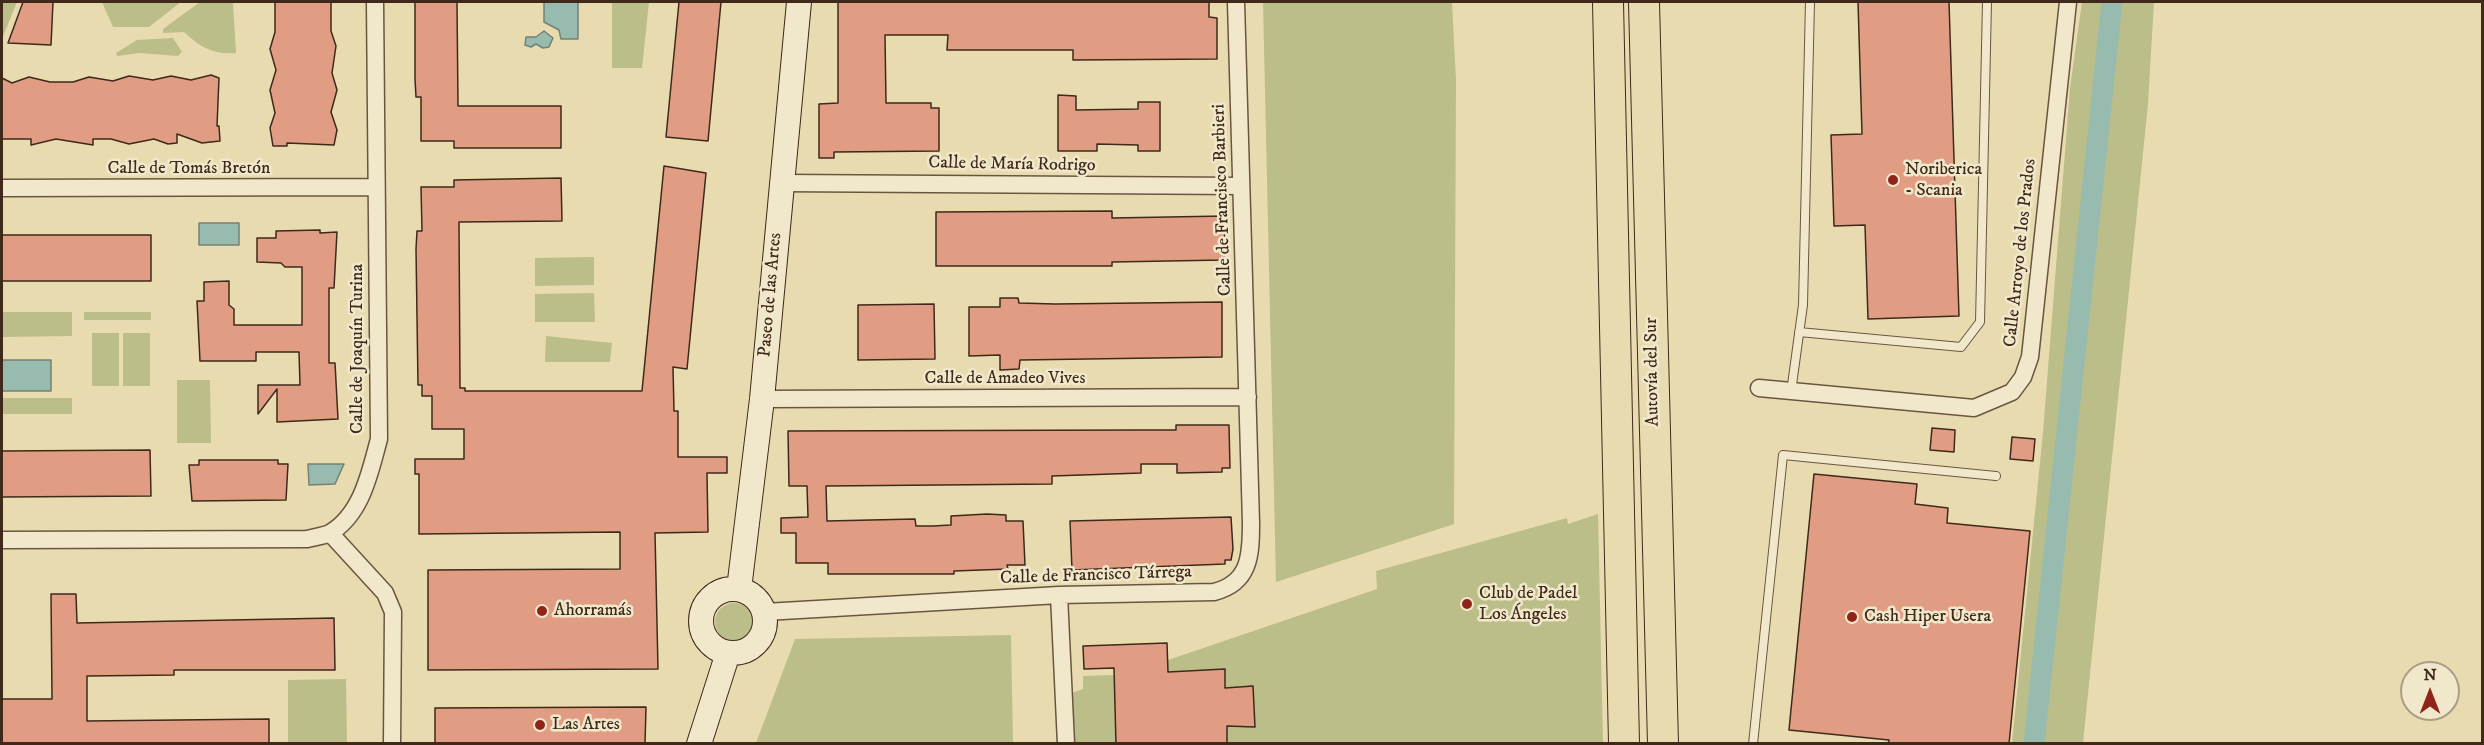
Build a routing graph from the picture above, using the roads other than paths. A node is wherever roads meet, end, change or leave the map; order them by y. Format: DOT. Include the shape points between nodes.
graph roads {
  1 [pos="375,2"];
  2 [pos="799,2"];
  3 [pos="1236,2"];
  4 [pos="1608,2"];
  5 [pos="1644,2"];
  6 [pos="1810,2"];
  7 [pos="1987,2"];
  8 [pos="2068,2"];
  9 [pos="782,183"];
  10 [pos="1241,186"];
  11 [pos="2,188"];
  12 [pos="376,188"];
  13 [pos="1799,332"];
  14 [pos="1759,388"];
  15 [pos="1791,392"];
  16 [pos="1248,397"];
  17 [pos="762,399"];
  18 [pos="1996,476"];
  19 [pos="330,533"];
  20 [pos="2,540"];
  21 [pos="739,589"];
  22 [pos="1059,595"];
  23 [pos="765,612"];
  24 [pos="728,653"];
  25 [pos="1664,737"];
  26 [pos="392,744"];
  27 [pos="699,744"];
  28 [pos="1066,744"];
  29 [pos="1624,744"];
  30 [pos="1754,744"];
  1 -- 12 [label="street, Calle de Joaquín Turina"];
  2 -- 9 [label="main road, Paseo de las Artes"];
  3 -- 10 [label="street, Calle de Francisco Barbieri"];
  4 -- 29 [label="highway, Autovía del Sur"];
  5 -- 25 [label="highway, Autovía del Sur"];
  6 -- 13 [label="lane" via="1803,305"];
  7 -- 13 [label="lane" via="1980,322 1961,347"];
  8 -- 15 [label="street, Calle Arroyo de los Prados" via="2030,357 2023,377 2012,392 1974,408"];
  9 -- 10 [label="street, Calle de María Rodrigo"];
  9 -- 17 [label="main road, Paseo de las Artes"];
  10 -- 16 [label="street, Calle de Francisco Barbieri"];
  11 -- 12 [label="street, Calle de Tomás Bretón"];
  12 -- 19 [label="street, Calle de Joaquín Turina" via="379,439 368,483 353,510"];
  13 -- 15 [label="lane"];
  14 -- 15 [label="street, Calle Arroyo de los Prados"];
  16 -- 17 [label="street, Calle de Amadeo Vives"];
  16 -- 22 [label="street, Calle de Francisco Tárrega" via="1251,558 1240,578 1214,592"];
  17 -- 21 [label="main road, Paseo de las Artes"];
  18 -- 30 [label="lane" via="1783,455"];
  19 -- 20 [label="street" via="307,538"];
  19 -- 26 [label="street" via="385,593 393,612"];
  21 -- 23 [label="main road" via="756,597"];
  21 -- 24 [label="main road" via="720,591 706,603 701,617 704,634 714,647"];
  22 -- 23 [label="street, Calle de Francisco Tárrega"];
  22 -- 28 [label="street"];
  23 -- 24 [label="main road" via="765,628 758,641 746,651"];
  24 -- 27 [label="main road"];
}
